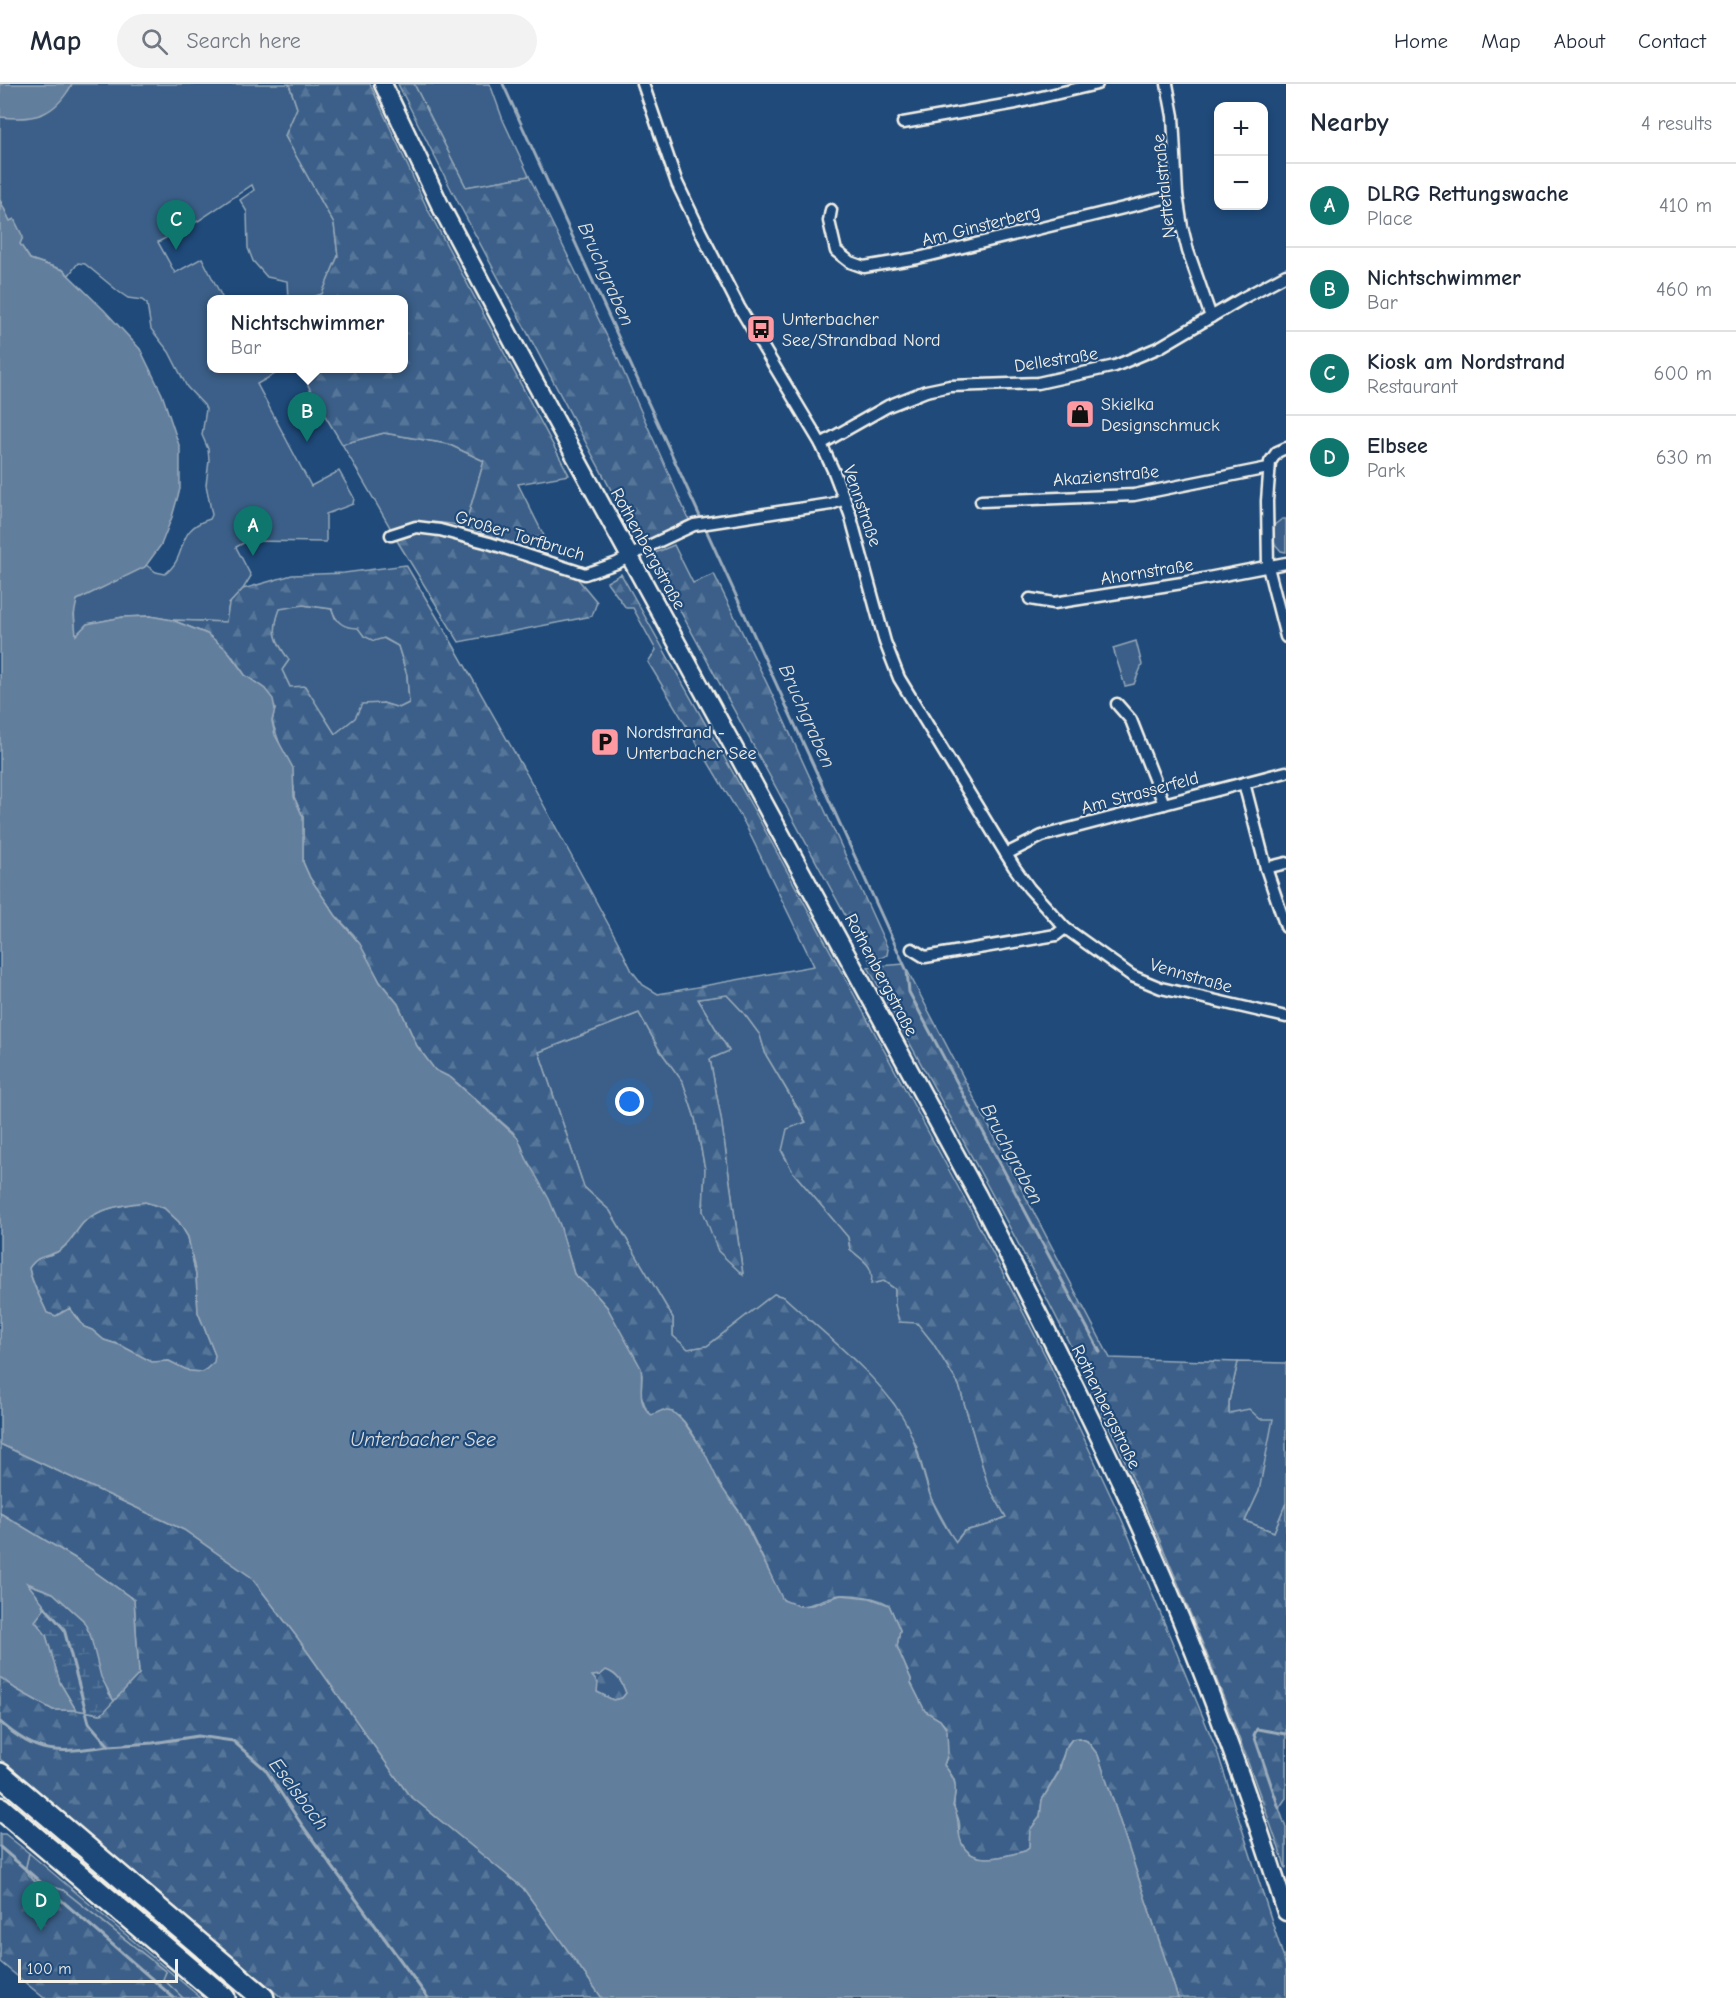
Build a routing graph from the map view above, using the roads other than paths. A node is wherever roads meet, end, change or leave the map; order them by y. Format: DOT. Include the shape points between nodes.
graph roads {
  1 [pos="383,84"];
  2 [pos="643,84"];
  3 [pos="1098,84"];
  4 [pos="1167,84"];
  5 [pos="903,123"];
  6 [pos="1177,195"];
  7 [pos="831,210"];
  8 [pos="1286,275"];
  9 [pos="1211,316"];
  10 [pos="821,444"];
  11 [pos="1286,448"];
  12 [pos="1268,468"];
  13 [pos="844,499"];
  14 [pos="981,501"];
  15 [pos="391,535"];
  16 [pos="630,556"];
  17 [pos="1286,563"];
  18 [pos="1268,567"];
  19 [pos="1030,599"];
  20 [pos="1286,637"];
  21 [pos="1117,704"];
  22 [pos="1286,772"];
  23 [pos="1244,783"];
  24 [pos="1164,804"];
  25 [pos="1006,854"];
  26 [pos="1286,863"];
  27 [pos="1266,868"];
  28 [pos="1286,927"];
  29 [pos="1065,928"];
  30 [pos="912,949"];
  31 [pos="1286,1017"];
  32 [pos="0,1774"];
  33 [pos="0,1808"];
  34 [pos="1286,1912"];
  35 [pos="224,1998"];
  36 [pos="263,1998"];
  1 -- 16 [label="main road, Rothenbergstraße" via="440,205"];
  2 -- 10 [label="street, Vennstraße" via="676,183 739,307"];
  3 -- 5 [label="street"];
  4 -- 6 [label="street, Nettetalstraße" via="1173,116"];
  6 -- 7 [label="street, Am Ginsterberg" via="918,258 864,267 836,251 829,221"];
  6 -- 9 [label="street, Nettetalstraße" via="1188,251"];
  8 -- 9 [label="street, Dellestraße"];
  9 -- 10 [label="street, Dellestraße" via="1150,352 1113,367 1038,383 950,386 915,394"];
  10 -- 13 [label="street, Vennstraße"];
  11 -- 12 [label="street" via="1277,452"];
  12 -- 14 [label="street, Akazienstraße" via="1134,495"];
  12 -- 18 [label="street"];
  13 -- 16 [label="street, Großer Torfbruch" via="694,525"];
  13 -- 25 [label="street, Vennstraße" via="899,678"];
  15 -- 16 [label="street, Großer Torfbruch" via="416,527 440,530 585,574"];
  16 -- 34 [label="main road, Rothenbergstraße" via="977,1194 1096,1429 1143,1530 1220,1718"];
  17 -- 18 [label="street, Ahornstraße"];
  18 -- 19 [label="street, Ahornstraße" via="1054,603"];
  18 -- 20 [label="street"];
  21 -- 24 [label="street" via="1131,720"];
  22 -- 23 [label="street, Am Strasserfeld"];
  23 -- 24 [label="street, Am Strasserfeld"];
  23 -- 27 [label="street"];
  24 -- 25 [label="street, Am Strasserfeld" via="1042,836"];
  25 -- 29 [label="street, Vennstraße" via="1029,888"];
  26 -- 27 [label="street"];
  27 -- 28 [label="street"];
  29 -- 30 [label="street" via="1056,935 925,957"];
  29 -- 31 [label="street, Vennstraße" via="1132,976 1161,988"];
  32 -- 36 [label="highway"];
  33 -- 35 [label="highway"];
}
